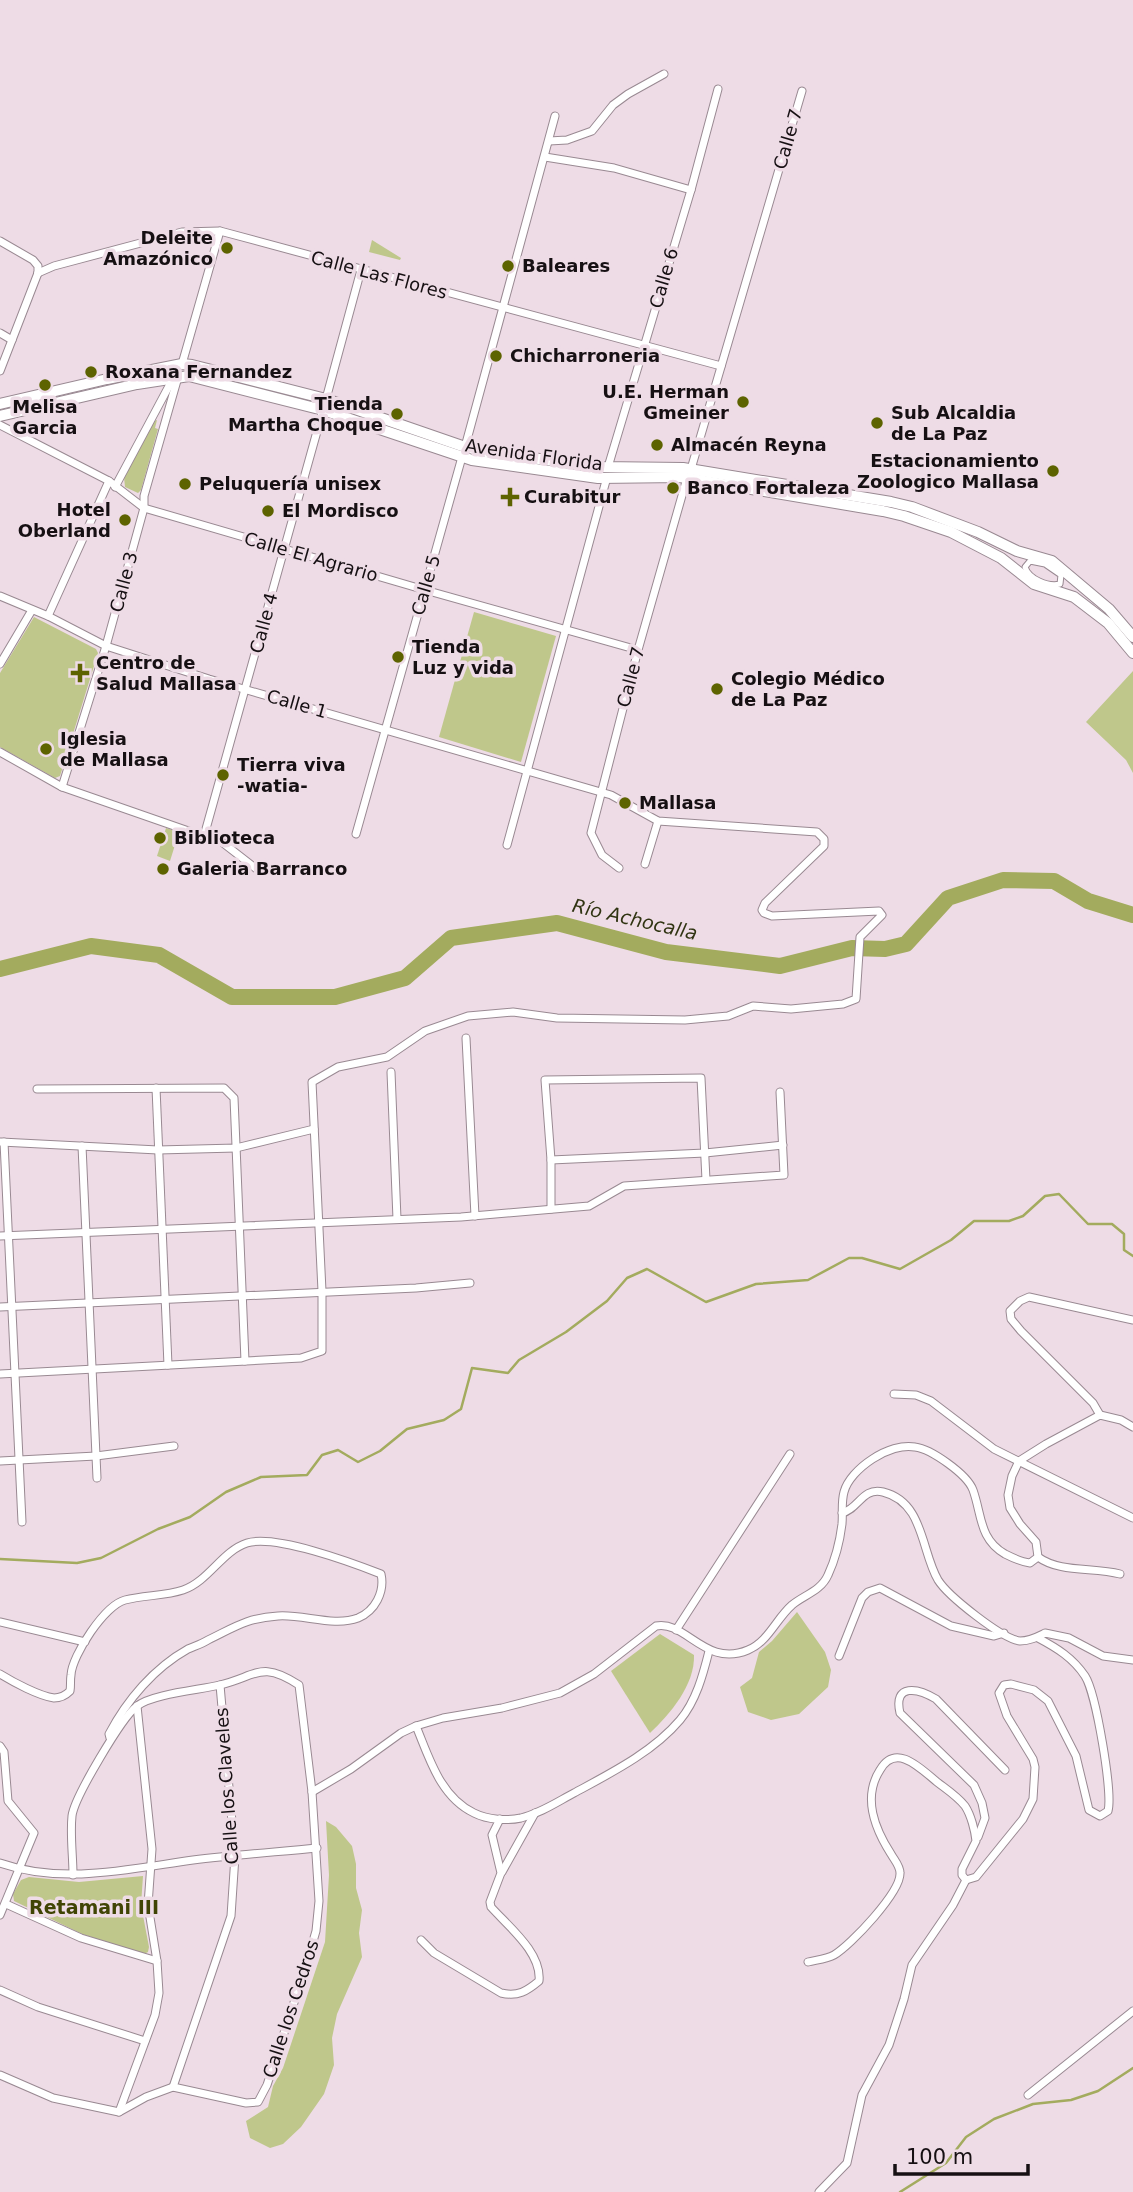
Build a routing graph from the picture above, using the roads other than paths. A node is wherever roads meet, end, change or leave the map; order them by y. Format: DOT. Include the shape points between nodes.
graph roads {
  1 [pos="664,74"];
  2 [pos="718,89"];
  3 [pos="802,91"];
  4 [pos="555,117"];
  5 [pos="549,141"];
  6 [pos="545,157"];
  7 [pos="691,190"];
  8 [pos="220,231"];
  9 [pos="0,241"];
  10 [pos="361,270"];
  11 [pos="38,273"];
  12 [pos="504,308"];
  13 [pos="0,333"];
  14 [pos="12,340"];
  15 [pos="645,345"];
  16 [pos="721,366"];
  17 [pos="180,370"];
  18 [pos="0,372"];
  19 [pos="0,404"];
  20 [pos="324,405"];
  21 [pos="0,415"];
  22 [pos="0,425"];
  23 [pos="464,452"];
  24 [pos="608,472"];
  25 [pos="689,474"];
  26 [pos="109,481"];
  27 [pos="115,488"];
  28 [pos="144,508"];
  29 [pos="284,549"];
  30 [pos="1030,558"];
  31 [pos="1019,573"];
  32 [pos="1068,574"];
  33 [pos="425,590"];
  34 [pos="1058,592"];
  35 [pos="0,596"];
  36 [pos="32,610"];
  37 [pos="48,616"];
  38 [pos="566,629"];
  39 [pos="1133,637"];
  40 [pos="106,646"];
  41 [pos="638,650"];
  42 [pos="1133,653"];
  43 [pos="0,664"];
  44 [pos="246,690"];
  45 [pos="385,730"];
  46 [pos="0,752"];
  47 [pos="526,772"];
  48 [pos="62,787"];
  49 [pos="601,793"];
  50 [pos="658,821"];
  51 [pos="356,834"];
  52 [pos="204,836"];
  53 [pos="507,845"];
  54 [pos="645,864"];
  55 [pos="619,868"];
  56 [pos="259,870"];
  57 [pos="466,1038"];
  58 [pos="391,1072"];
  59 [pos="37,1088"];
  60 [pos="156,1088"];
  61 [pos="780,1092"];
  62 [pos="314,1129"];
  63 [pos="2,1142"];
  64 [pos="783,1145"];
  65 [pos="82,1146"];
  66 [pos="236,1148"];
  67 [pos="159,1150"];
  68 [pos="705,1153"];
  69 [pos="551,1160"];
  70 [pos="706,1180"];
  71 [pos="551,1209"];
  72 [pos="475,1216"];
  73 [pos="397,1219"];
  74 [pos="318,1221"];
  75 [pos="239,1225"];
  76 [pos="162,1228"];
  77 [pos="86,1232"];
  78 [pos="4,1235"];
  79 [pos="470,1283"];
  80 [pos="322,1292"];
  81 [pos="242,1296"];
  82 [pos="165,1299"];
  83 [pos="89,1303"];
  84 [pos="12,1306"];
  85 [pos="0,1307"];
  86 [pos="1133,1320"];
  87 [pos="245,1361"];
  88 [pos="168,1365"];
  89 [pos="92,1369"];
  90 [pos="15,1373"];
  91 [pos="0,1374"];
  92 [pos="894,1394"];
  93 [pos="1100,1415"];
  94 [pos="1133,1427"];
  95 [pos="174,1446"];
  96 [pos="790,1454"];
  97 [pos="96,1456"];
  98 [pos="19,1460"];
  99 [pos="0,1461"];
  100 [pos="1018,1461"];
  101 [pos="97,1478"];
  102 [pos="842,1513"];
  103 [pos="1133,1518"];
  104 [pos="22,1522"];
  105 [pos="1038,1557"];
  106 [pos="1120,1574"];
  107 [pos="0,1622"];
  108 [pos="676,1630"];
  109 [pos="1004,1633"];
  110 [pos="1038,1638"];
  111 [pos="85,1642"];
  112 [pos="709,1651"];
  113 [pos="839,1656"];
  114 [pos="1133,1660"];
  115 [pos="0,1674"];
  116 [pos="220,1685"];
  117 [pos="137,1706"];
  118 [pos="416,1726"];
  119 [pos="110,1738"];
  120 [pos="0,1746"];
  121 [pos="2,1764"];
  122 [pos="1005,1770"];
  123 [pos="312,1792"];
  124 [pos="535,1813"];
  125 [pos="500,1819"];
  126 [pos="976,1841"];
  127 [pos="317,1847"];
  128 [pos="235,1856"];
  129 [pos="0,1863"];
  130 [pos="152,1866"];
  131 [pos="19,1870"];
  132 [pos="501,1873"];
  133 [pos="73,1875"];
  134 [pos="966,1880"];
  135 [pos="6,1904"];
  136 [pos="0,1915"];
  137 [pos="421,1940"];
  138 [pos="157,1961"];
  139 [pos="808,1962"];
  140 [pos="0,1990"];
  141 [pos="1133,2011"];
  142 [pos="145,2041"];
  143 [pos="0,2075"];
  144 [pos="173,2087"];
  145 [pos="1028,2095"];
  146 [pos="119,2112"];
  147 [pos="819,2192"];
  1 -- 5 [label="street" via="613,105 592,131"];
  2 -- 7 [label="street, Calle 6"];
  3 -- 16 [label="street, Calle 7"];
  4 -- 5 [label="street, Calle 5"];
  5 -- 6 [label="street, Calle 5"];
  6 -- 7 [label="street" via="614,168"];
  6 -- 12 [label="street, Calle 5"];
  7 -- 15 [label="street, Calle 6"];
  8 -- 10 [label="street, Calle Las Flores"];
  8 -- 11 [label="street, Calle Las Flores" via="182,232"];
  8 -- 17 [label="street, Calle 3"];
  9 -- 11 [label="street" via="33,260"];
  10 -- 12 [label="street, Calle Las Flores"];
  10 -- 20 [label="street, Calle 4"];
  11 -- 14 [label="street"];
  12 -- 15 [label="street, Calle Las Flores"];
  12 -- 23 [label="street, Calle 5"];
  13 -- 14 [label="street"];
  14 -- 18 [label="street"];
  15 -- 16 [label="street, Calle Las Flores"];
  15 -- 24 [label="street, Calle 6"];
  16 -- 25 [label="street, Calle 7"];
  17 -- 19 [label="main road, Avenida Florida" via="107,379"];
  17 -- 20 [label="main road, Avenida Florida" via="263,382"];
  17 -- 21 [label="main road, Avenida Florida"];
  17 -- 27 [label="street"];
  17 -- 28 [label="street, Calle 3"];
  20 -- 23 [label="main road, Avenida Florida"];
  20 -- 29 [label="street, Calle 4"];
  22 -- 26 [label="street, Calle El Agrario"];
  23 -- 24 [label="main road, Avenida Florida"];
  23 -- 33 [label="street, Calle 5"];
  24 -- 25 [label="main road, Avenida Florida"];
  24 -- 38 [label="street, Calle 6"];
  25 -- 30 [label="main road, Avenida Florida" via="902,505 978,532"];
  25 -- 31 [label="main road, Avenida Florida" via="904,516 985,548"];
  25 -- 41 [label="street, Calle 7"];
  26 -- 27 [label="street, Calle El Agrario"];
  26 -- 37 [label="street"];
  27 -- 28 [label="street, Calle El Agrario"];
  28 -- 29 [label="street, Calle El Agrario"];
  28 -- 40 [label="street, Calle 3"];
  29 -- 33 [label="street, Calle El Agrario"];
  29 -- 44 [label="street, Calle 4"];
  30 -- 30 [label="street" via="1061,575 1060,584 1048,584 1028,573 1025,567"];
  30 -- 31 [label="main road" via="1020,562"];
  30 -- 32 [label="main road, Avenida Florida" via="1052,561"];
  31 -- 34 [label="main road, Avenida Florida"];
  32 -- 34 [label="main road"];
  32 -- 39 [label="main road, Avenida Florida"];
  33 -- 38 [label="street, Calle El Agrario"];
  33 -- 45 [label="street, Calle 5"];
  34 -- 42 [label="main road, Avenida Florida" via="1093,610"];
  35 -- 36 [label="street, Calle 1"];
  36 -- 37 [label="street, Calle 1"];
  36 -- 43 [label="street"];
  37 -- 40 [label="street, Calle 1"];
  38 -- 41 [label="street, Calle El Agrario"];
  38 -- 47 [label="street, Calle 6"];
  40 -- 44 [label="street, Calle 1"];
  40 -- 48 [label="street, Calle 3"];
  41 -- 49 [label="street, Calle 7"];
  44 -- 45 [label="street, Calle 1"];
  44 -- 52 [label="street, Calle 4"];
  45 -- 47 [label="street, Calle 1"];
  45 -- 51 [label="street, Calle 5"];
  46 -- 48 [label="street"];
  47 -- 49 [label="street, Calle 1"];
  47 -- 53 [label="street, Calle 6"];
  48 -- 52 [label="street"];
  49 -- 50 [label="street, Calle 1"];
  49 -- 55 [label="street, Calle 7" via="591,833 602,855"];
  50 -- 54 [label="street"];
  50 -- 62 [label="street" via="817,832 824,842 820,852 762,910 768,916 881,912 881,918 860,937 856,999 791,1009 753,1006 728,1016 685,1020 556,1018 513,1012 468,1016 425,1031 387,1057 338,1067 312,1082"];
  52 -- 56 [label="street" via="223,843"];
  57 -- 72 [label="street"];
  58 -- 73 [label="street"];
  59 -- 60 [label="street"];
  60 -- 66 [label="street" via="224,1088 234,1098"];
  60 -- 67 [label="street"];
  61 -- 64 [label="street"];
  62 -- 66 [label="street"];
  62 -- 74 [label="street"];
  63 -- 65 [label="street"];
  63 -- 78 [label="street"];
  64 -- 68 [label="street"];
  64 -- 70 [label="street" via="785,1175"];
  65 -- 67 [label="street"];
  65 -- 77 [label="street"];
  66 -- 67 [label="street"];
  66 -- 75 [label="street"];
  67 -- 76 [label="street"];
  68 -- 69 [label="street"];
  68 -- 69 [label="street" via="701,1078 545,1080"];
  68 -- 70 [label="street"];
  69 -- 71 [label="street"];
  70 -- 71 [label="street" via="624,1186 589,1206"];
  71 -- 72 [label="street"];
  72 -- 73 [label="street"];
  73 -- 74 [label="street"];
  74 -- 75 [label="street"];
  74 -- 80 [label="street"];
  75 -- 76 [label="street"];
  75 -- 81 [label="street"];
  76 -- 77 [label="street"];
  76 -- 82 [label="street"];
  77 -- 78 [label="street"];
  77 -- 83 [label="street"];
  78 -- 84 [label="street"];
  79 -- 80 [label="street"];
  80 -- 81 [label="street"];
  80 -- 87 [label="street" via="322,1351 301,1358"];
  81 -- 82 [label="street"];
  81 -- 87 [label="street"];
  82 -- 83 [label="street"];
  82 -- 88 [label="street"];
  83 -- 84 [label="street"];
  83 -- 89 [label="street"];
  84 -- 85 [label="street"];
  84 -- 90 [label="street"];
  86 -- 93 [label="street" via="1029,1297 1010,1311 1021,1331"];
  87 -- 88 [label="street"];
  88 -- 89 [label="street"];
  89 -- 90 [label="street"];
  89 -- 97 [label="street"];
  90 -- 91 [label="street"];
  90 -- 98 [label="street"];
  92 -- 100 [label="street" via="931,1401"];
  93 -- 94 [label="street"];
  93 -- 100 [label="street"];
  95 -- 97 [label="street"];
  96 -- 108 [label="street"];
  97 -- 98 [label="street"];
  97 -- 101 [label="street"];
  98 -- 99 [label="street"];
  98 -- 104 [label="street"];
  100 -- 103 [label="street"];
  100 -- 105 [label="street" via="1009,1501 1036,1542"];
  102 -- 105 [label="street" via="844,1490 864,1466 891,1449 918,1447 966,1480 991,1543 1023,1562"];
  102 -- 109 [label="street" via="871,1492 894,1497 918,1522 945,1589"];
  102 -- 112 [label="street" via="828,1576 819,1588 793,1605 754,1648 738,1654"];
  105 -- 106 [label="street" via="1048,1565"];
  107 -- 111 [label="street"];
  108 -- 112 [label="street"];
  108 -- 118 [label="street" via="667,1625 651,1628 594,1674 560,1693"];
  109 -- 110 [label="street" via="1018,1641"];
  109 -- 113 [label="street" via="994,1636 951,1626 876,1588 862,1598"];
  110 -- 114 [label="street" via="1056,1634 1103,1656"];
  110 -- 134 [label="street" via="1070,1658 1086,1678 1099,1728 1109,1808 1100,1816 1089,1810 1076,1756 1048,1701 1034,1690 1004,1685 999,1693 1002,1704 1034,1759 1032,1799 1023,1819 976,1877"];
  111 -- 115 [label="street" via="71,1674 70,1691 63,1696 54,1698"];
  111 -- 119 [label="street" via="102,1617 122,1601 182,1590 203,1580 247,1543 269,1542 342,1558 381,1574 376,1602 357,1618 255,1619 184,1651 128,1702"];
  112 -- 124 [label="street" via="696,1692 670,1730 612,1773"];
  116 -- 117 [label="street"];
  116 -- 123 [label="street, Calle los Cedros" via="262,1669 299,1685"];
  116 -- 128 [label="street, Calle los Claveles"];
  117 -- 119 [label="street"];
  117 -- 130 [label="street"];
  118 -- 123 [label="street"];
  118 -- 125 [label="street" via="432,1767 454,1798 476,1814"];
  119 -- 133 [label="street" via="72,1813"];
  120 -- 121 [label="street"];
  121 -- 131 [label="street" via="8,1801 34,1833"];
  122 -- 126 [label="street" via="936,1699 911,1689 902,1695 900,1713 974,1785 985,1818"];
  123 -- 127 [label="street, Calle los Cedros"];
  124 -- 125 [label="street"];
  124 -- 132 [label="street"];
  125 -- 132 [label="street" via="492,1835"];
  126 -- 134 [label="street" via="962,1869"];
  126 -- 139 [label="street" via="967,1808 951,1792 912,1761 899,1757 884,1763 875,1779 872,1815 900,1868 899,1882 834,1956"];
  127 -- 128 [label="street"];
  127 -- 144 [label="street, Calle los Cedros" via="316,1931 258,2102"];
  128 -- 130 [label="street"];
  128 -- 144 [label="street, Calle los Claveles" via="231,1916"];
  129 -- 131 [label="street"];
  130 -- 133 [label="street"];
  130 -- 138 [label="street" via="148,1905"];
  131 -- 133 [label="street"];
  131 -- 135 [label="street"];
  132 -- 137 [label="street" via="490,1902 527,1945 540,1970 539,1980 528,1990 513,1996 501,1993 434,1953"];
  134 -- 147 [label="street" via="912,1965 889,2045 862,2095 847,2163"];
  135 -- 136 [label="street"];
  135 -- 138 [label="street" via="81,1938"];
  138 -- 142 [label="street" via="159,1993"];
  140 -- 142 [label="street"];
  141 -- 145 [label="street"];
  142 -- 146 [label="street"];
  143 -- 146 [label="street" via="53,2098"];
  144 -- 146 [label="street"];
}
